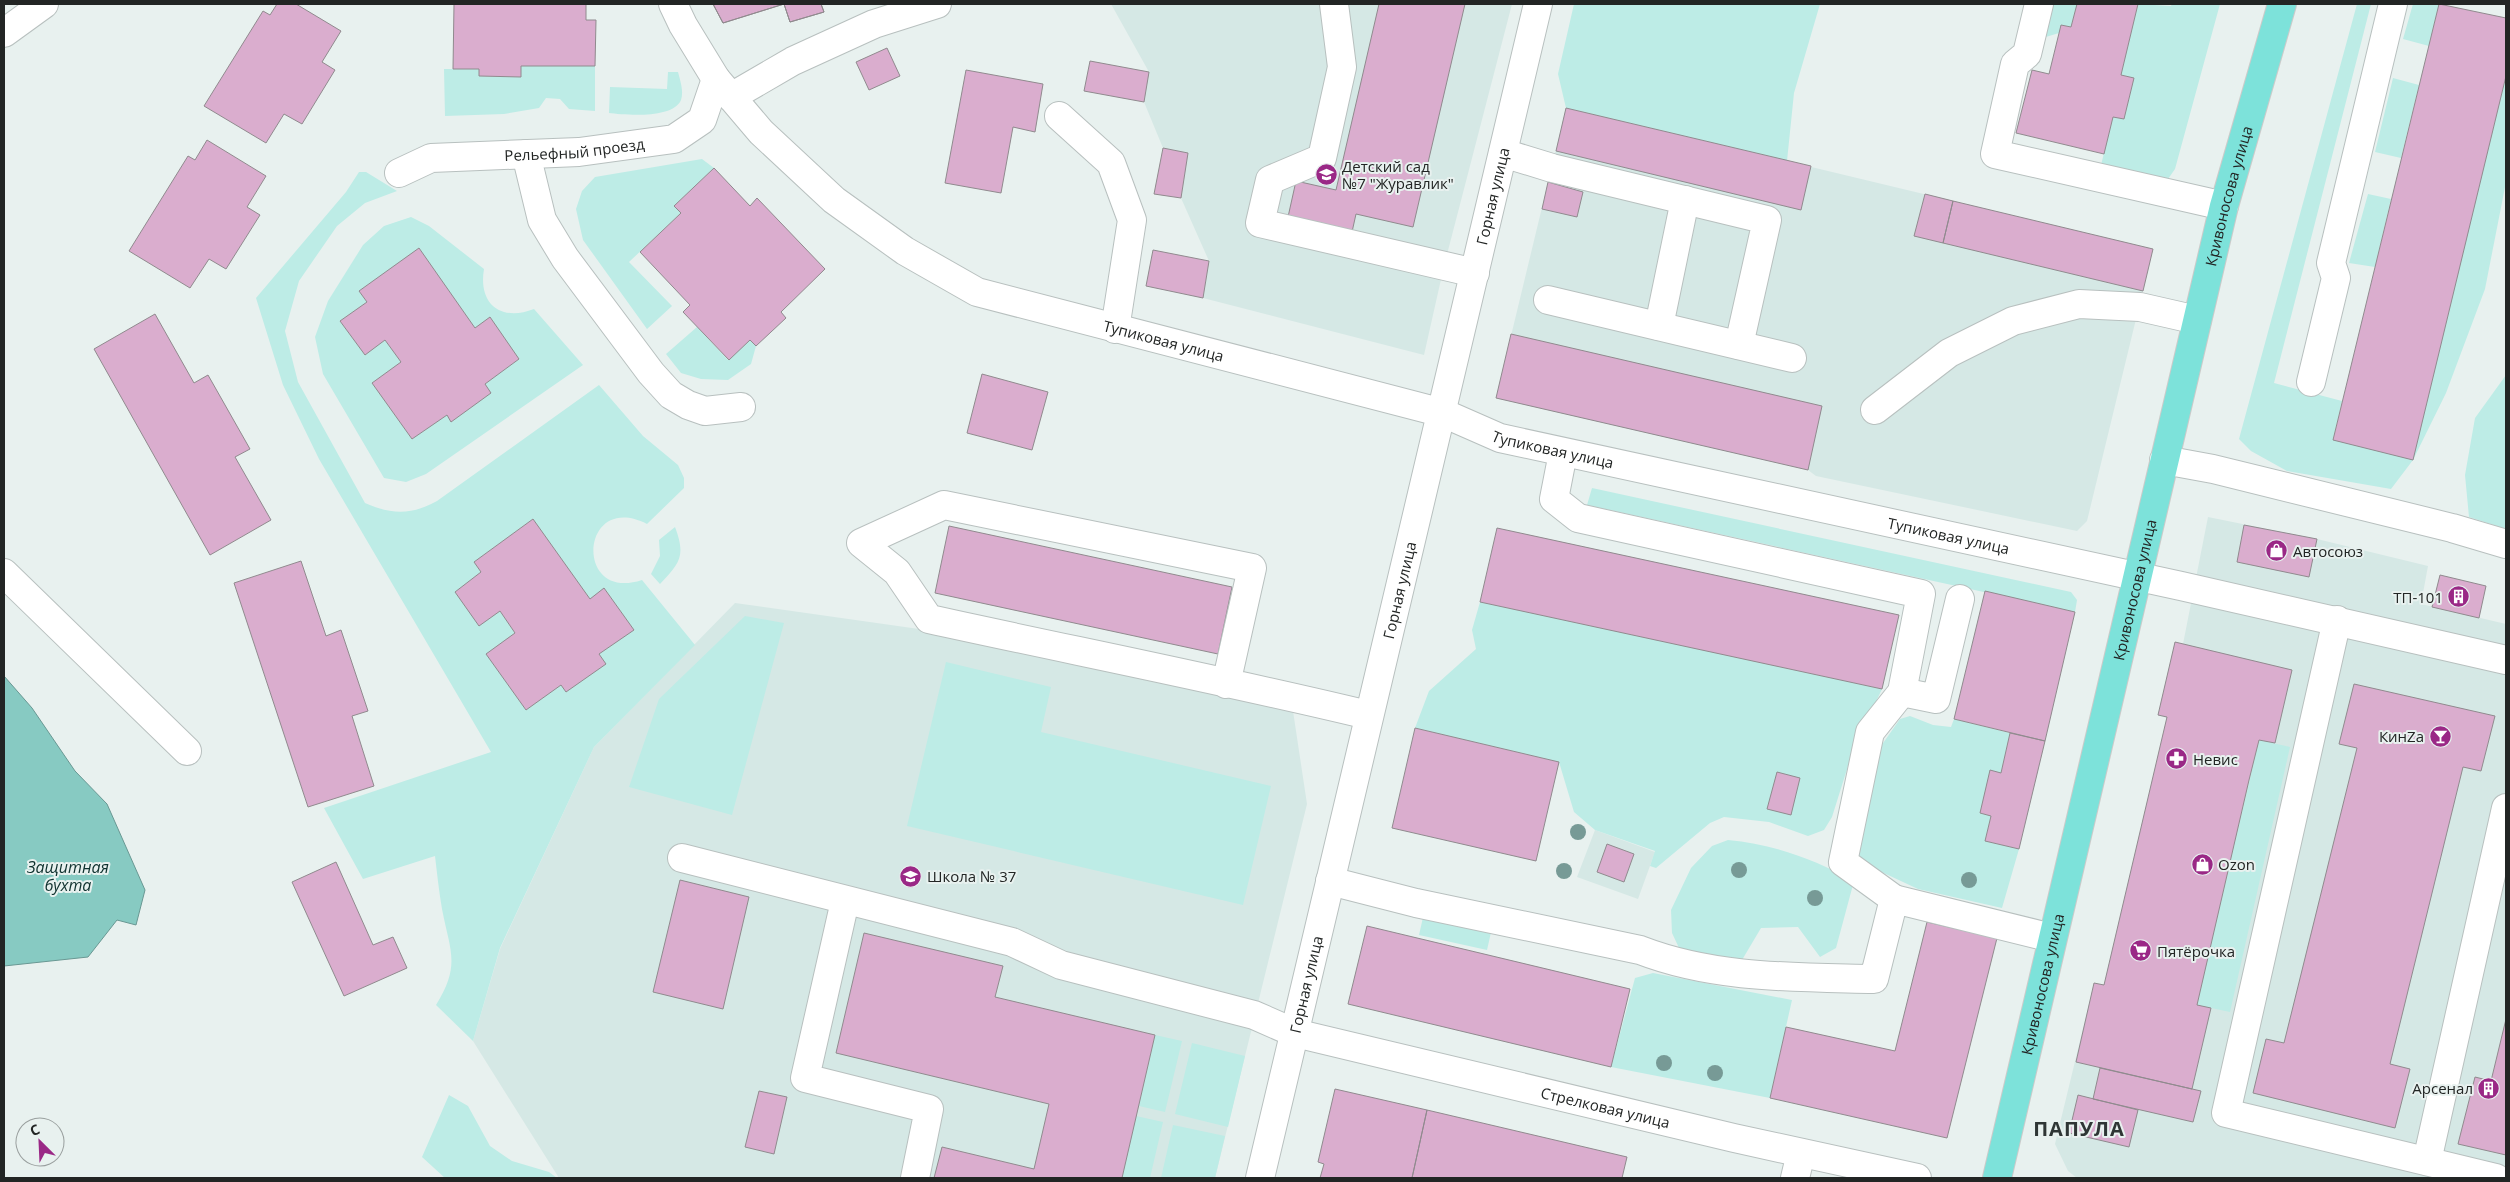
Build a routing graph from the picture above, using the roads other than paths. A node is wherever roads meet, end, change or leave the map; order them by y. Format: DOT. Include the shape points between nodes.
graph roads {
  1 [pos="44,4"];
  2 [pos="673,4"];
  3 [pos="937,4"];
  4 [pos="1334,4"];
  5 [pos="1538,4"];
  6 [pos="2039,4"];
  7 [pos="2282,4"];
  8 [pos="2393,4"];
  9 [pos="4,33"];
  10 [pos="724,88"];
  11 [pos="1058,116"];
  12 [pos="526,154"];
  13 [pos="1503,154"];
  14 [pos="399,173"];
  15 [pos="1685,200"];
  16 [pos="2224,206"];
  17 [pos="1475,273"];
  18 [pos="1548,300"];
  19 [pos="2197,320"];
  20 [pos="1659,326"];
  21 [pos="1115,329"];
  22 [pos="1739,345"];
  23 [pos="1792,358"];
  24 [pos="2311,382"];
  25 [pos="741,407"];
  26 [pos="1875,410"];
  27 [pos="1443,413"];
  28 [pos="1563,453"];
  29 [pos="2164,460"];
  30 [pos="2506,544"];
  31 [pos="4,573"];
  32 [pos="2136,576"];
  33 [pos="1960,599"];
  34 [pos="2337,620"];
  35 [pos="2506,660"];
  36 [pos="1226,684"];
  37 [pos="1902,692"];
  38 [pos="1368,715"];
  39 [pos="187,751"];
  40 [pos="2506,808"];
  41 [pos="682,858"];
  42 [pos="1330,881"];
  43 [pos="1894,899"];
  44 [pos="845,901"];
  45 [pos="2052,938"];
  46 [pos="1295,1033"];
  47 [pos="2427,1161"];
  48 [pos="1798,1166"];
  49 [pos="915,1178"];
  50 [pos="1260,1178"];
  51 [pos="1917,1178"];
  52 [pos="1997,1178"];
  53 [pos="2496,1178"];
  1 -- 9 [label="street"];
  2 -- 10 [label="street"];
  3 -- 10 [label="street" via="874,24"];
  4 -- 17 [label="street" via="1342,67 1322,158 1270,180 1260,223"];
  5 -- 13 [label="street, Горная улица"];
  6 -- 16 [label="street" via="2028,54 2016,64 1995,154"];
  7 -- 16 [label="main road, Кривоносова улица"];
  8 -- 24 [label="street" via="2331,263 2336,278"];
  10 -- 12 [label="street, Рельефный проезд" via="702,120 674,139 578,152"];
  10 -- 21 [label="street, Тупиковая улица" via="761,132 834,200 905,251 977,292"];
  11 -- 21 [label="street" via="1111,163 1132,220"];
  12 -- 14 [label="street, Рельефный проезд" via="431,158"];
  12 -- 25 [label="street" via="542,220 564,258 651,373 671,396 688,405 705,411"];
  13 -- 15 [label="street"];
  13 -- 17 [label="street, Горная улица"];
  15 -- 20 [label="street"];
  15 -- 22 [label="street" via="1767,220"];
  16 -- 19 [label="main road, Кривоносова улица"];
  17 -- 27 [label="street, Горная улица"];
  18 -- 20 [label="street"];
  19 -- 26 [label="street" via="2140,307 2080,304 2013,321 1949,353"];
  19 -- 29 [label="main road, Кривоносова улица"];
  20 -- 22 [label="street"];
  21 -- 27 [label="street, Тупиковая улица"];
  22 -- 23 [label="street"];
  27 -- 28 [label="street, Тупиковая улица" via="1500,438"];
  27 -- 38 [label="street, Горная улица"];
  28 -- 32 [label="street, Тупиковая улица"];
  28 -- 37 [label="street" via="1554,499 1578,518 1921,594"];
  29 -- 30 [label="street" via="2213,469"];
  29 -- 32 [label="main road, Кривоносова улица"];
  31 -- 39 [label="street"];
  32 -- 34 [label="street, Тупиковая улица"];
  32 -- 45 [label="main road, Кривоносова улица"];
  33 -- 37 [label="street" via="1936,699"];
  34 -- 35 [label="street, Тупиковая улица"];
  34 -- 47 [label="street" via="2226,1114"];
  36 -- 36 [label="street" via="1252,568 944,505 861,543 898,572 929,619"];
  36 -- 38 [label="street"];
  37 -- 43 [label="street" via="1870,732 1842,862"];
  38 -- 42 [label="street, Горная улица"];
  40 -- 47 [label="street"];
  41 -- 44 [label="street, Стрелковая улица"];
  42 -- 43 [label="street" via="1640,950 1666,960 1755,976 1874,979"];
  42 -- 46 [label="street, Горная улица"];
  43 -- 45 [label="street"];
  44 -- 46 [label="street, Стрелковая улица" via="1012,942 1061,965 1254,1015"];
  44 -- 49 [label="street" via="805,1078 929,1109"];
  45 -- 52 [label="main road, Кривоносова улица"];
  46 -- 48 [label="street, Стрелковая улица"];
  46 -- 50 [label="street, Горная улица"];
  47 -- 53 [label="street"];
  48 -- 51 [label="street, Стрелковая улица"];
}
